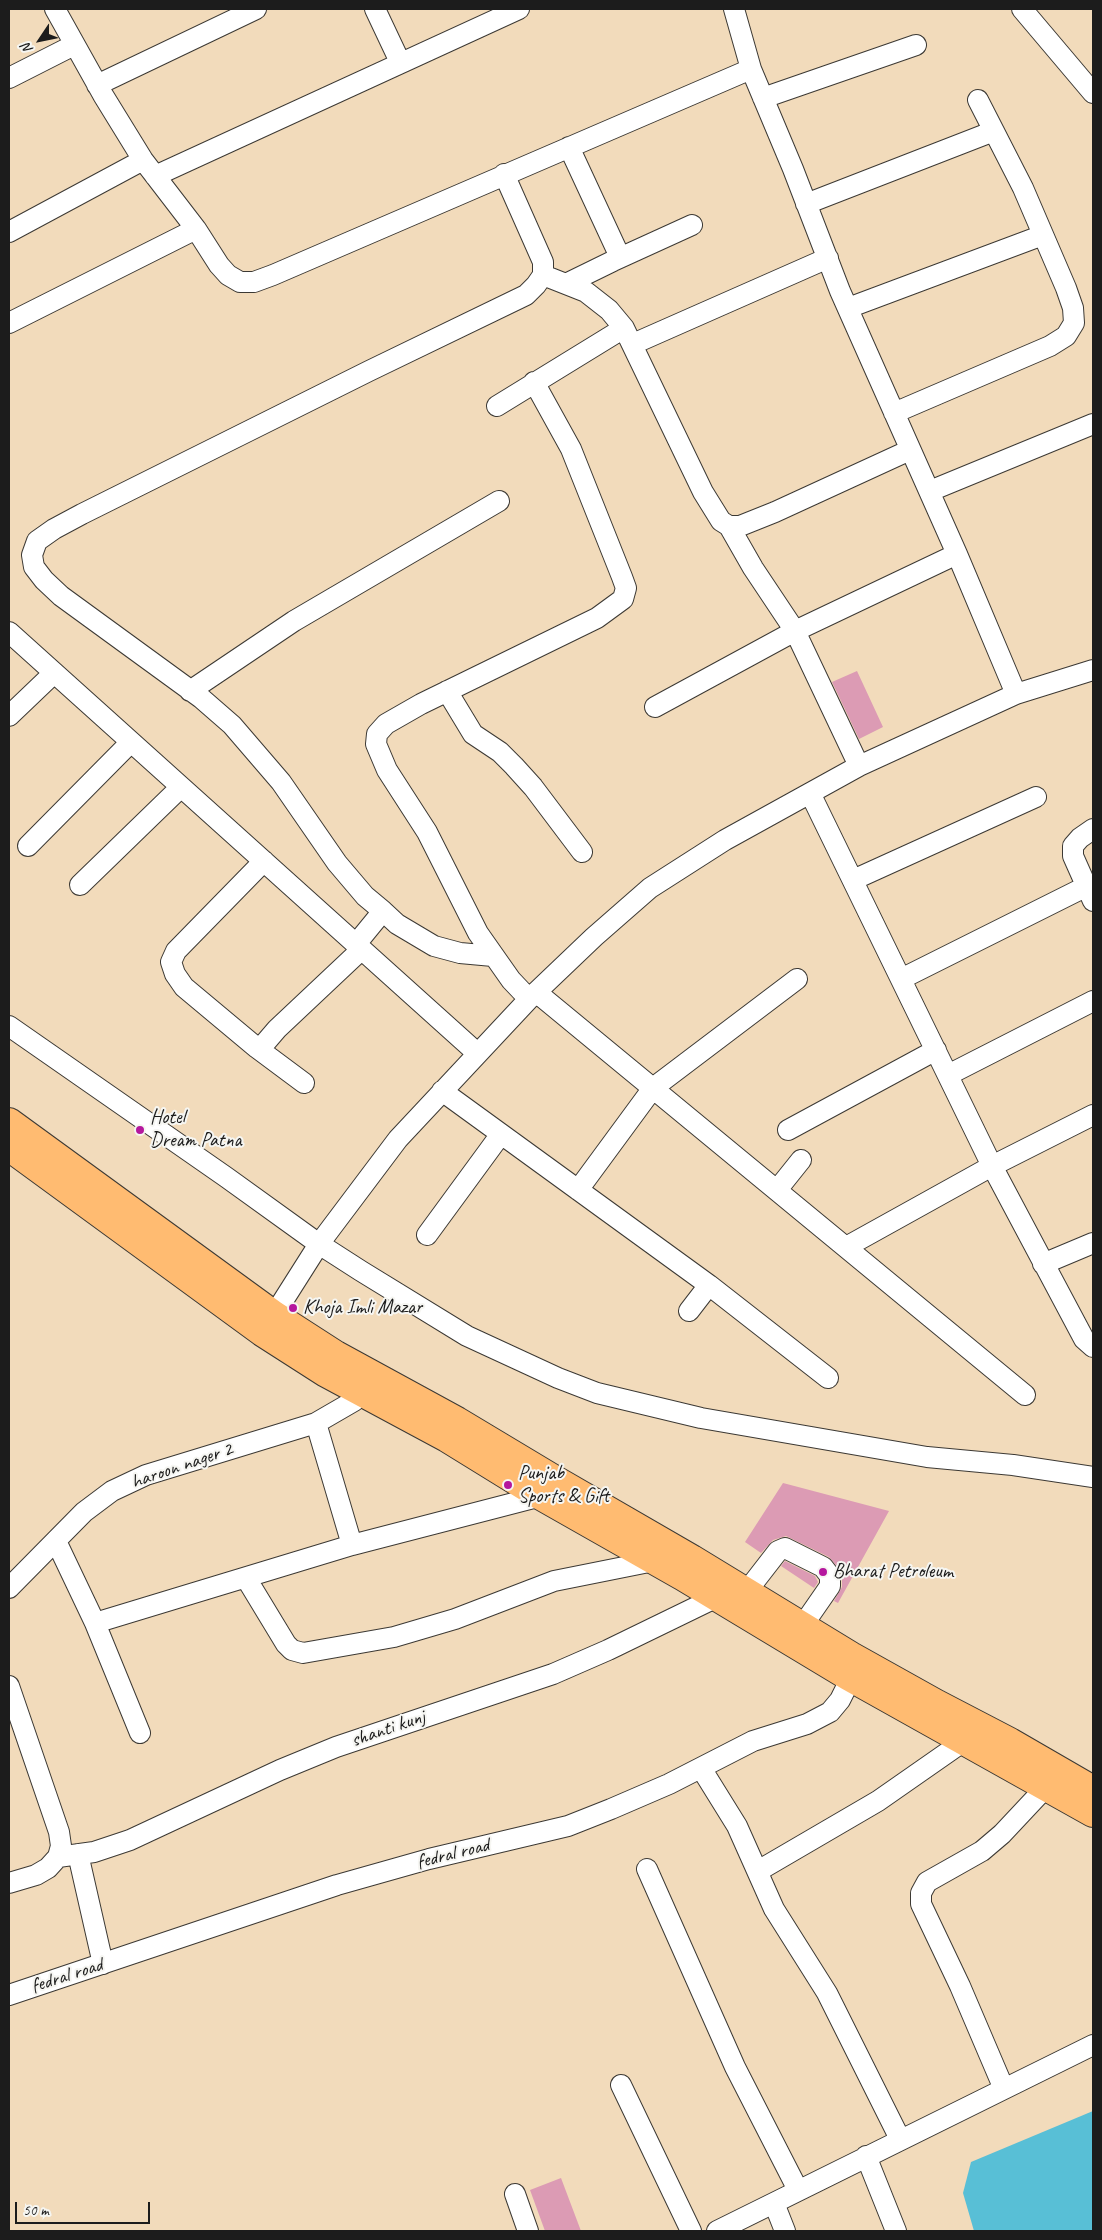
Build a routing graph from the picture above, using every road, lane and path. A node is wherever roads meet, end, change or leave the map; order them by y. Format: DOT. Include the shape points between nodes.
graph roads {
  1 [pos="55,9"];
  2 [pos="256,9"];
  3 [pos="374,9"];
  4 [pos="519,9"];
  5 [pos="734,9"];
  6 [pos="1022,9"];
  7 [pos="74,45"];
  8 [pos="916,45"];
  9 [pos="400,62"];
  10 [pos="751,69"];
  11 [pos="9,78"];
  12 [pos="97,85"];
  13 [pos="1093,93"];
  14 [pos="763,98"];
  15 [pos="978,100"];
  16 [pos="994,130"];
  17 [pos="569,147"];
  18 [pos="143,160"];
  19 [pos="504,174"];
  20 [pos="155,176"];
  21 [pos="806,204"];
  22 [pos="692,225"];
  23 [pos="196,230"];
  24 [pos="9,232"];
  25 [pos="1043,235"];
  26 [pos="620,257"];
  27 [pos="828,258"];
  28 [pos="543,275"];
  29 [pos="566,284"];
  30 [pos="848,308"];
  31 [pos="9,323"];
  32 [pos="628,336"];
  33 [pos="534,382"];
  34 [pos="497,406"];
  35 [pos="894,413"];
  36 [pos="1093,424"];
  37 [pos="910,450"];
  38 [pos="930,492"];
  39 [pos="499,501"];
  40 [pos="729,526"];
  41 [pos="957,554"];
  42 [pos="795,631"];
  43 [pos="9,632"];
  44 [pos="1093,670"];
  45 [pos="54,673"];
  46 [pos="190,690"];
  47 [pos="447,691"];
  48 [pos="1016,694"];
  49 [pos="655,707"];
  50 [pos="9,716"];
  51 [pos="131,742"];
  52 [pos="859,766"];
  53 [pos="181,787"];
  54 [pos="810,793"];
  55 [pos="1036,797"];
  56 [pos="1093,829"];
  57 [pos="28,846"];
  58 [pos="582,852"];
  59 [pos="264,861"];
  60 [pos="853,880"];
  61 [pos="80,885"];
  62 [pos="1090,894"];
  63 [pos="383,911"];
  64 [pos="359,946"];
  65 [pos="493,956"];
  66 [pos="796,979"];
  67 [pos="901,980"];
  68 [pos="532,996"];
  69 [pos="1093,1001"];
  70 [pos="9,1026"];
  71 [pos="257,1048"];
  72 [pos="936,1050"];
  73 [pos="477,1053"];
  74 [pos="948,1075"];
  75 [pos="304,1083"];
  76 [pos="653,1088"];
  77 [pos="442,1091"];
  78 [pos="1093,1115"];
  79 [pos="9,1122"];
  80 [pos="788,1130"];
  81 [pos="501,1134"];
  82 [pos="9,1147"];
  83 [pos="801,1160"];
  84 [pos="992,1166"];
  85 [pos="578,1190"];
  86 [pos="776,1190"];
  87 [pos="427,1235"];
  88 [pos="1093,1243"];
  89 [pos="319,1244"];
  90 [pos="846,1247"];
  91 [pos="1043,1264"];
  92 [pos="709,1285"];
  93 [pos="689,1312"];
  94 [pos="274,1315"];
  95 [pos="1093,1348"];
  96 [pos="828,1378"];
  97 [pos="364,1382"];
  98 [pos="1025,1395"];
  99 [pos="316,1423"];
  100 [pos="1093,1477"];
  101 [pos="541,1496"];
  102 [pos="56,1541"];
  103 [pos="352,1545"];
  104 [pos="654,1561"];
  105 [pos="246,1578"];
  106 [pos="13,1582"];
  107 [pos="747,1592"];
  108 [pos="717,1597"];
  109 [pos="95,1623"];
  110 [pos="802,1625"];
  111 [pos="850,1666"];
  112 [pos="9,1686"];
  113 [pos="140,1733"];
  114 [pos="964,1741"];
  115 [pos="700,1768"];
  116 [pos="1046,1786"];
  117 [pos="1093,1790"];
  118 [pos="1093,1814"];
  119 [pos="78,1854"];
  120 [pos="58,1857"];
  121 [pos="647,1869"];
  122 [pos="758,1872"];
  123 [pos="9,1883"];
  124 [pos="103,1964"];
  125 [pos="9,1995"];
  126 [pos="1093,2045"];
  127 [pos="620,2085"];
  128 [pos="1004,2088"];
  129 [pos="900,2139"];
  130 [pos="866,2156"];
  131 [pos="798,2190"];
  132 [pos="515,2194"];
  133 [pos="774,2203"];
  134 [pos="528,2231"];
  135 [pos="691,2231"];
  136 [pos="717,2231"];
  137 [pos="785,2231"];
  138 [pos="896,2231"];
  1 -- 7 [label="street"];
  2 -- 12 [label="street"];
  3 -- 9 [label="street"];
  4 -- 9 [label="street"];
  5 -- 10 [label="street"];
  6 -- 13 [label="street"];
  7 -- 11 [label="street"];
  7 -- 12 [label="street"];
  8 -- 14 [label="street"];
  9 -- 20 [label="street"];
  10 -- 14 [label="street"];
  10 -- 17 [label="street"];
  12 -- 18 [label="street"];
  14 -- 21 [label="street"];
  15 -- 16 [label="street"];
  16 -- 21 [label="street"];
  16 -- 25 [label="street"];
  17 -- 19 [label="street"];
  17 -- 26 [label="street"];
  18 -- 20 [label="street"];
  18 -- 24 [label="street"];
  19 -- 23 [label="street" via="254,282 240,282 228,275"];
  19 -- 28 [label="street" via="538,247"];
  20 -- 23 [label="street"];
  21 -- 27 [label="street"];
  22 -- 26 [label="street"];
  23 -- 31 [label="street"];
  25 -- 30 [label="street"];
  25 -- 35 [label="street" via="1073,308 1074,323 1066,336 1050,346"];
  26 -- 29 [label="street"];
  27 -- 30 [label="street"];
  27 -- 32 [label="street"];
  28 -- 29 [label="street"];
  28 -- 46 [label="street" via="526,295 512,303 82,514 37,541 32,555 34,567 44,580"];
  29 -- 32 [label="street" via="586,292 609,310"];
  30 -- 35 [label="street"];
  32 -- 33 [label="street"];
  32 -- 40 [label="street" via="703,492 721,520"];
  33 -- 34 [label="street"];
  33 -- 47 [label="street" via="571,449 626,588 624,598 597,618"];
  35 -- 37 [label="street"];
  36 -- 38 [label="street"];
  37 -- 38 [label="street"];
  37 -- 40 [label="street" via="775,512 740,526"];
  38 -- 41 [label="street"];
  39 -- 46 [label="street" via="331,598"];
  40 -- 42 [label="street"];
  41 -- 42 [label="street"];
  41 -- 48 [label="street"];
  42 -- 49 [label="street"];
  42 -- 52 [label="street"];
  43 -- 45 [label="street"];
  44 -- 48 [label="street"];
  45 -- 50 [label="street"];
  45 -- 51 [label="street"];
  46 -- 63 [label="street" via="232,725 259,755 337,863 365,896"];
  47 -- 58 [label="street" via="473,734 500,752 533,786"];
  47 -- 65 [label="street" via="386,724 377,734 376,744 380,757 427,832"];
  48 -- 52 [label="street"];
  51 -- 53 [label="street"];
  51 -- 57 [label="street"];
  52 -- 54 [label="street"];
  53 -- 59 [label="street"];
  53 -- 61 [label="street"];
  54 -- 60 [label="street"];
  54 -- 68 [label="street" via="685,864 650,888"];
  55 -- 60 [label="street"];
  56 -- 62 [label="street" via="1073,846 1073,856"];
  59 -- 64 [label="street"];
  59 -- 71 [label="street" via="176,951 171,962 184,987"];
  60 -- 67 [label="street"];
  62 -- 67 [label="street"];
  63 -- 64 [label="street"];
  63 -- 65 [label="street" via="434,946 460,953"];
  64 -- 71 [label="street"];
  64 -- 73 [label="street"];
  65 -- 68 [label="street" via="510,980"];
  66 -- 76 [label="street"];
  67 -- 72 [label="street"];
  68 -- 73 [label="street"];
  68 -- 76 [label="street"];
  69 -- 74 [label="street"];
  70 -- 89 [label="street"];
  71 -- 75 [label="street"];
  72 -- 74 [label="street"];
  72 -- 80 [label="street"];
  73 -- 77 [label="street"];
  74 -- 84 [label="street"];
  76 -- 85 [label="street"];
  76 -- 86 [label="street"];
  77 -- 81 [label="street"];
  77 -- 89 [label="street" via="392,1146"];
  78 -- 84 [label="street"];
  79 -- 94 [label="highway"];
  81 -- 85 [label="street"];
  81 -- 87 [label="street"];
  82 -- 97 [label="highway" via="262,1332 326,1373"];
  83 -- 86 [label="street"];
  84 -- 90 [label="street"];
  84 -- 91 [label="street"];
  85 -- 92 [label="street"];
  86 -- 90 [label="street"];
  88 -- 91 [label="street"];
  89 -- 94 [label="street"];
  89 -- 100 [label="street" via="467,1336 597,1393 701,1418 860,1446"];
  90 -- 98 [label="street"];
  91 -- 95 [label="street" via="1084,1339"];
  92 -- 93 [label="street"];
  92 -- 96 [label="street"];
  94 -- 97 [label="highway" via="336,1355"];
  97 -- 99 [label="street, haroon nager 2" via="354,1401"];
  97 -- 101 [label="highway"];
  97 -- 107 [label="highway" via="457,1420"];
  99 -- 102 [label="street, haroon nager 2" via="146,1475 112,1491 84,1512"];
  99 -- 103 [label="street"];
  101 -- 103 [label="street"];
  101 -- 104 [label="highway"];
  102 -- 106 [label="street, haroon nager 2"];
  102 -- 109 [label="street"];
  103 -- 105 [label="street"];
  104 -- 105 [label="street" via="554,1581 455,1619 394,1637 303,1653 286,1644"];
  104 -- 108 [label="highway"];
  105 -- 109 [label="street"];
  107 -- 110 [label="highway"];
  107 -- 110 [label="street" via="778,1551 785,1548 823,1567 830,1576 830,1586"];
  108 -- 111 [label="highway"];
  108 -- 119 [label="street, shanti kunj" via="553,1674 336,1747 130,1840"];
  109 -- 113 [label="street"];
  110 -- 111 [label="highway"];
  111 -- 114 [label="highway"];
  111 -- 115 [label="street, fedral road" via="840,1700 830,1712 807,1724 753,1741"];
  111 -- 117 [label="highway" via="937,1704"];
  112 -- 120 [label="street" via="59,1832 61,1846"];
  114 -- 116 [label="highway"];
  114 -- 122 [label="street" via="878,1801"];
  115 -- 122 [label="street" via="737,1826"];
  115 -- 124 [label="street, fedral road" via="568,1826 347,1882"];
  116 -- 118 [label="highway"];
  116 -- 128 [label="street" via="1002,1834 982,1851 927,1882 921,1893 921,1904"];
  119 -- 120 [label="street, shanti kunj"];
  119 -- 124 [label="street"];
  120 -- 123 [label="street" via="36,1875"];
  121 -- 131 [label="street" via="735,2068"];
  122 -- 129 [label="street" via="782,1924 840,2018"];
  124 -- 125 [label="street, fedral road"];
  126 -- 128 [label="street"];
  127 -- 135 [label="street"];
  128 -- 129 [label="street"];
  129 -- 130 [label="street"];
  130 -- 131 [label="street"];
  130 -- 138 [label="street"];
  131 -- 133 [label="street"];
  132 -- 134 [label="street"];
  133 -- 136 [label="street"];
  133 -- 137 [label="street"];
}
